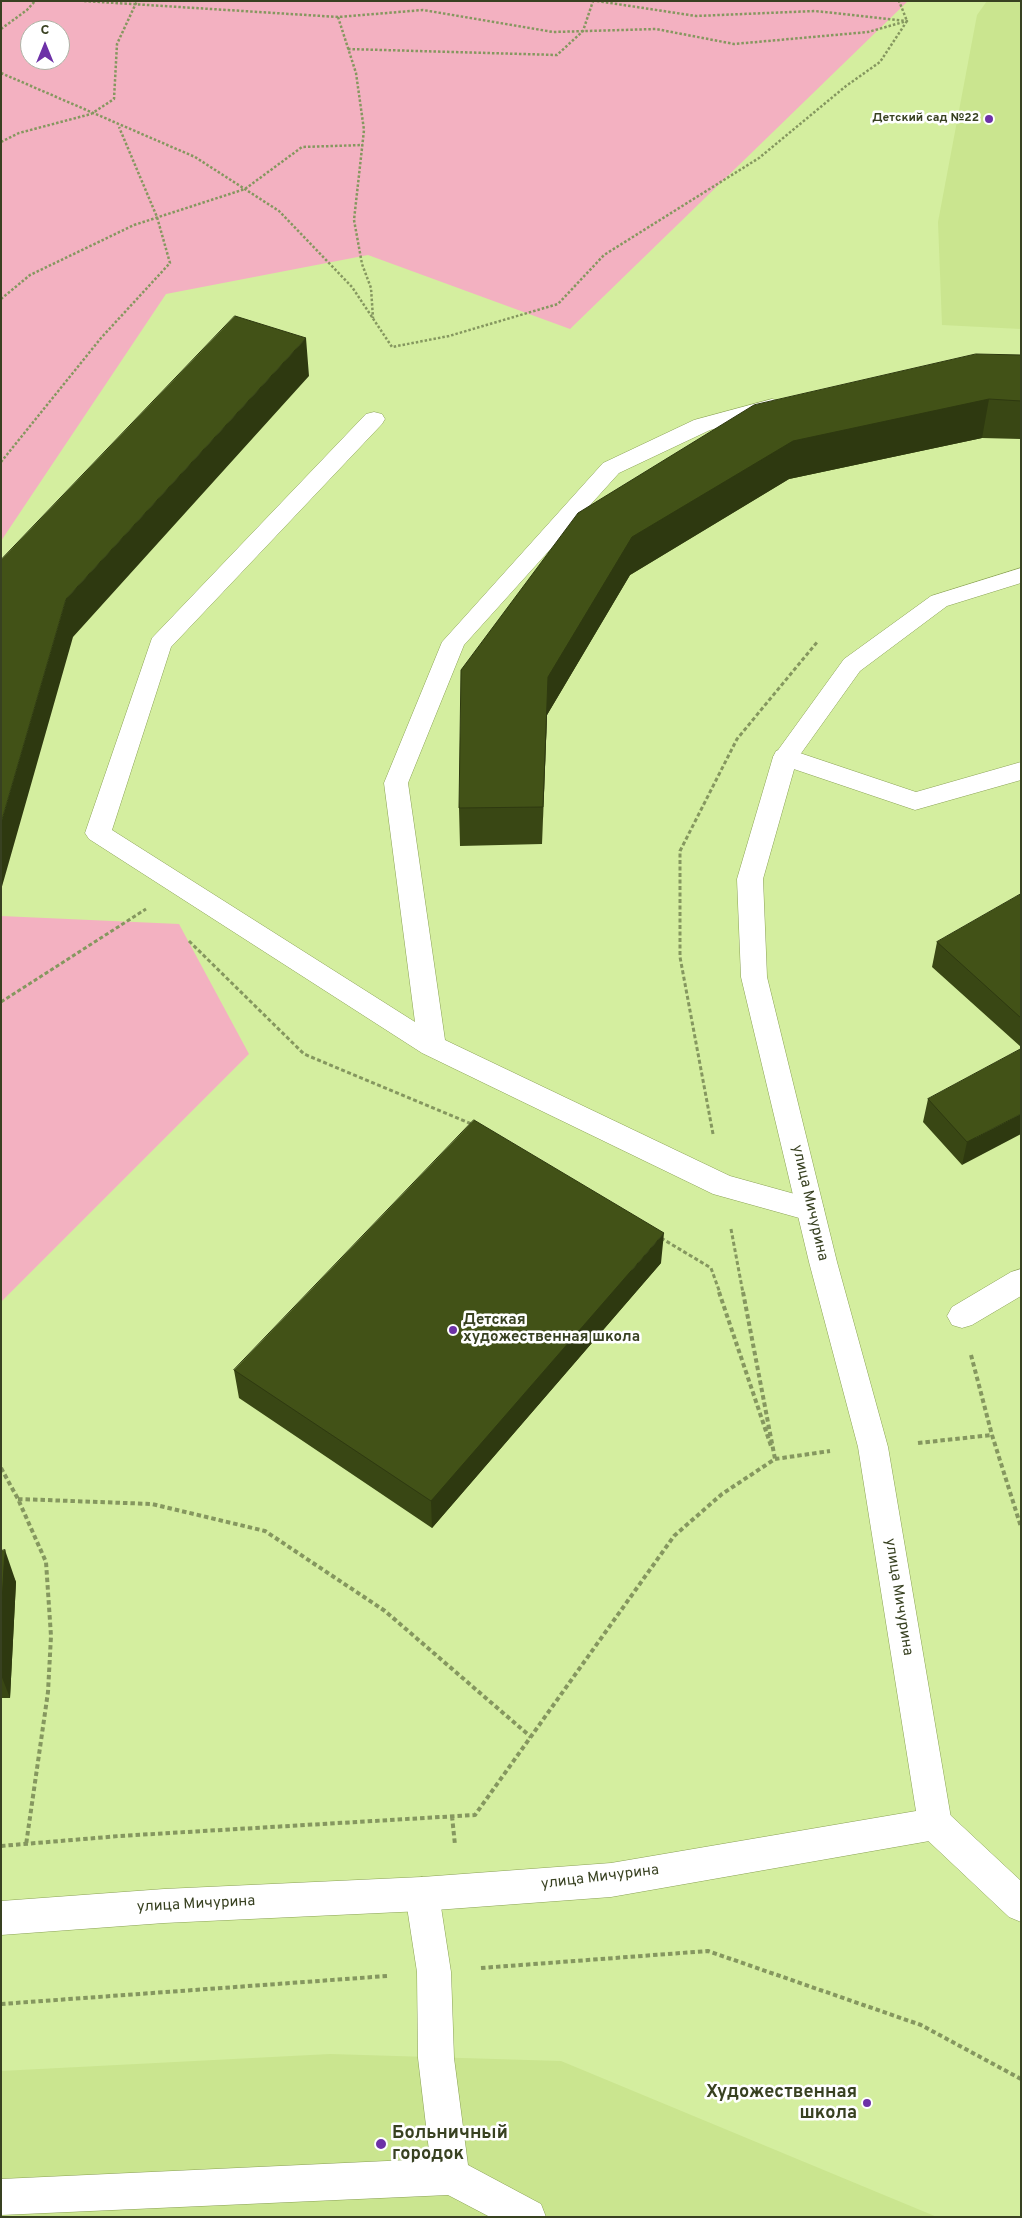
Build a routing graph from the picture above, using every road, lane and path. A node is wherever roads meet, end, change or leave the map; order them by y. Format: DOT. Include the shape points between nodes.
graph roads {
  1 [pos="35,1"];
  2 [pos="84,1"];
  3 [pos="138,1"];
  4 [pos="593,1"];
  5 [pos="597,1"];
  6 [pos="899,1"];
  7 [pos="135,6"];
  8 [pos="338,17"];
  9 [pos="907,21"];
  10 [pos="1,30"];
  11 [pos="583,31"];
  12 [pos="348,49"];
  13 [pos="1,73"];
  14 [pos="91,114"];
  15 [pos="119,126"];
  16 [pos="1,142"];
  17 [pos="363,145"];
  18 [pos="245,190"];
  19 [pos="157,217"];
  20 [pos="1,299"];
  21 [pos="373,318"];
  22 [pos="793,400"];
  23 [pos="374,419"];
  24 [pos="1,462"];
  25 [pos="1021,575"];
  26 [pos="785,757"];
  27 [pos="1021,772"];
  28 [pos="152,905"];
  29 [pos="187,939"];
  30 [pos="1,1002"];
  31 [pos="432,1046"];
  32 [pos="476,1126"];
  33 [pos="810,1209"];
  34 [pos="652,1232"];
  35 [pos="1021,1280"];
  36 [pos="962,1316"];
  37 [pos="807,1454"];
  38 [pos="775,1459"];
  39 [pos="1,1468"];
  40 [pos="18,1498"];
  41 [pos="1021,1527"];
  42 [pos="531,1737"];
  43 [pos="935,1824"];
  44 [pos="26,1845"];
  45 [pos="1,1846"];
  46 [pos="422,1894"];
  47 [pos="1021,1905"];
  48 [pos="1,1918"];
  49 [pos="434,1972"];
  50 [pos="1,2004"];
  51 [pos="1021,2079"];
  52 [pos="451,2176"];
  53 [pos="1,2197"];
  54 [pos="528,2217"];
  1 -- 10 [label="path"];
  2 -- 7 [label="path"];
  3 -- 7 [label="path"];
  4 -- 11 [label="path"];
  5 -- 9 [label="path" via="696,16 815,11"];
  6 -- 9 [label="path"];
  7 -- 8 [label="path"];
  7 -- 14 [label="path" via="117,44 114,100"];
  8 -- 11 [label="path" via="423,10 553,32"];
  8 -- 12 [label="path"];
  9 -- 11 [label="path" via="868,32 734,44 656,29"];
  9 -- 21 [label="path" via="880,62 759,158 604,256 558,304 449,336 392,347"];
  11 -- 12 [label="path" via="557,55"];
  12 -- 17 [label="path" via="356,73"];
  13 -- 14 [label="path"];
  14 -- 15 [label="path"];
  14 -- 16 [label="path"];
  15 -- 18 [label="path" via="195,157"];
  15 -- 19 [label="path"];
  17 -- 18 [label="path" via="302,148"];
  17 -- 21 [label="path" via="354,220 362,264 371,288"];
  18 -- 19 [label="path"];
  18 -- 21 [label="path" via="279,211 352,287"];
  19 -- 20 [label="path" via="134,224 30,275"];
  19 -- 24 [label="path" via="170,263 102,338"];
  22 -- 31 [label="street" via="702,425 610,468 454,642 396,783"];
  23 -- 31 [label="street" via="160,644 98,833"];
  25 -- 26 [label="street, улица Мичурина" via="939,601 852,664"];
  26 -- 27 [label="street" via="915,801"];
  26 -- 33 [label="street, улица Мичурина" via="750,879 754,977"];
  28 -- 30 [label="path"];
  29 -- 32 [label="path" via="304,1054"];
  31 -- 33 [label="street" via="723,1186"];
  33 -- 43 [label="street, улица Мичурина" via="873,1448"];
  34 -- 38 [label="path" via="711,1268"];
  35 -- 36 [label="street"];
  36 -- 41 [label="path" via="992,1434"];
  37 -- 38 [label="path"];
  38 -- 42 [label="path" via="722,1494 674,1536"];
  39 -- 40 [label="path"];
  40 -- 42 [label="path" via="152,1504 265,1531 385,1611"];
  40 -- 44 [label="path" via="46,1562 52,1636 48,1692"];
  42 -- 44 [label="path" via="475,1815 119,1836"];
  43 -- 46 [label="street, улица Мичурина" via="611,1880"];
  43 -- 47 [label="street"];
  44 -- 45 [label="path"];
  46 -- 48 [label="street, улица Мичурина" via="164,1906"];
  46 -- 49 [label="street"];
  49 -- 50 [label="path"];
  49 -- 51 [label="path" via="708,1951 921,2025"];
  49 -- 52 [label="street" via="436,2058"];
  52 -- 53 [label="street"];
  52 -- 54 [label="street"];
}
